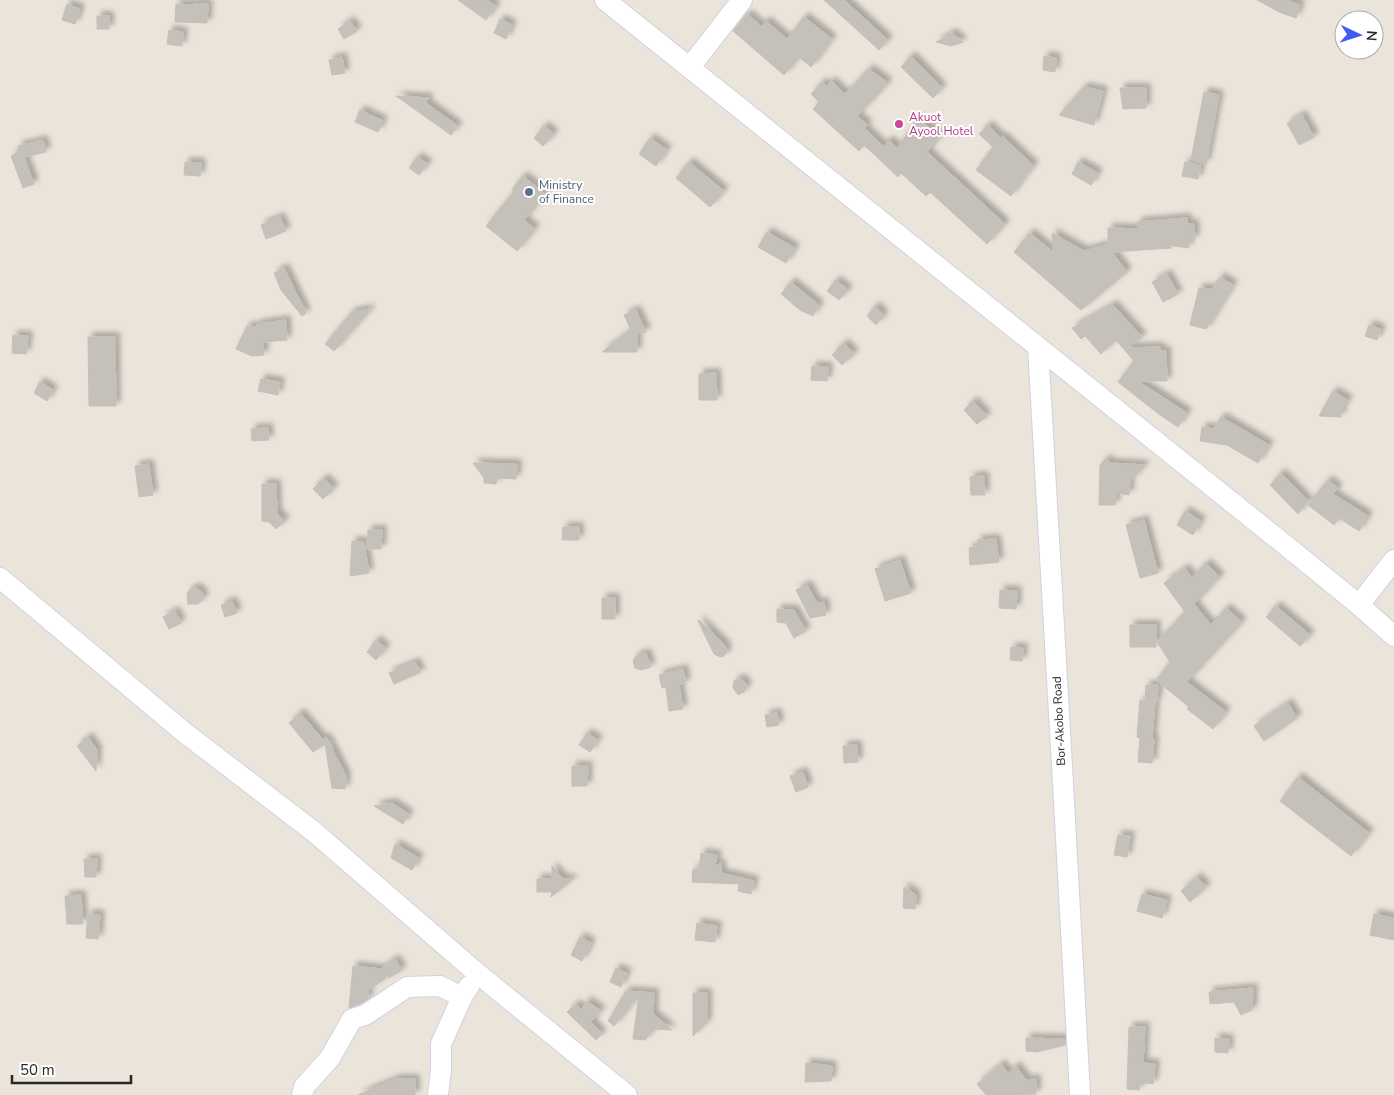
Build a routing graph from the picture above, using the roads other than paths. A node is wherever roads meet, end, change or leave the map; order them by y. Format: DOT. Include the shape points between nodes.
graph roads {
  1 [pos="605,0"];
  2 [pos="742,0"];
  3 [pos="690,67"];
  4 [pos="1038,347"];
  5 [pos="1394,560"];
  6 [pos="0,578"];
  7 [pos="1359,605"];
  8 [pos="1394,636"];
  9 [pos="477,973"];
  10 [pos="462,997"];
  11 [pos="302,1095"];
  12 [pos="438,1095"];
  13 [pos="627,1095"];
  14 [pos="1080,1095"];
  1 -- 3 [label="street"];
  2 -- 3 [label="street"];
  3 -- 4 [label="street"];
  4 -- 7 [label="street"];
  4 -- 14 [label="street, Bor-Akobo Road"];
  5 -- 7 [label="street"];
  6 -- 9 [label="street" via="185,733 314,831"];
  7 -- 8 [label="street"];
  9 -- 10 [label="street"];
  9 -- 13 [label="street"];
  10 -- 11 [label="street" via="440,986 406,987 365,1015 352,1019 330,1058 304,1087"];
  10 -- 12 [label="street" via="441,1044"];
}
